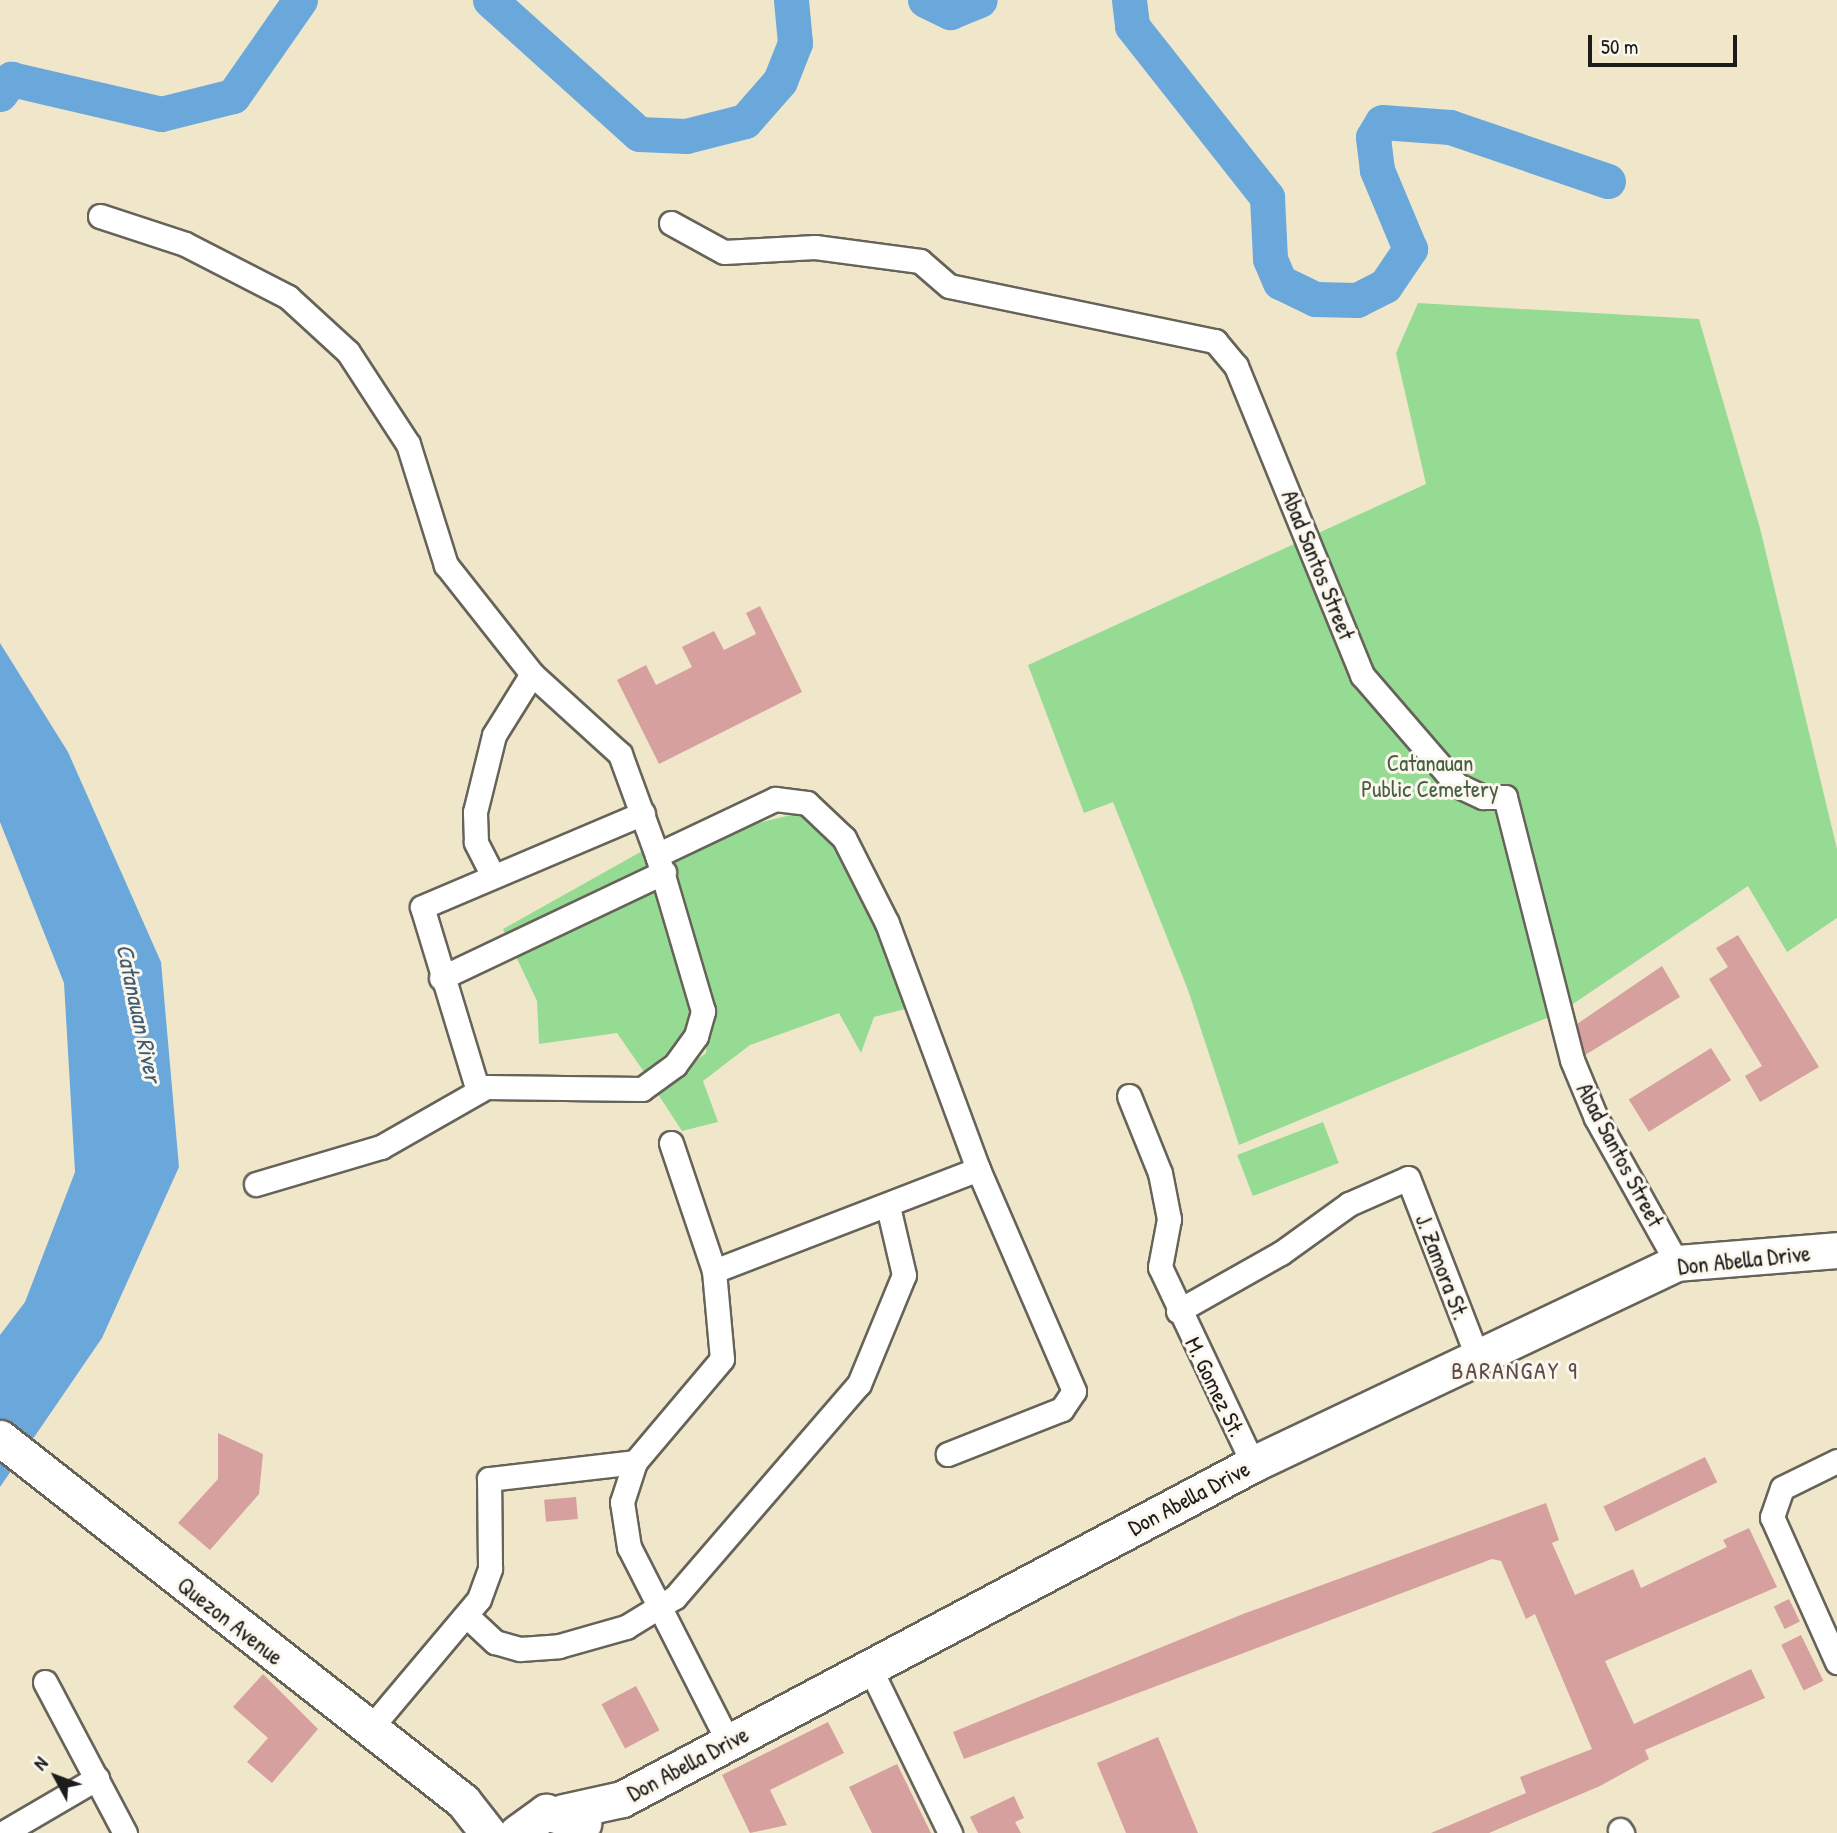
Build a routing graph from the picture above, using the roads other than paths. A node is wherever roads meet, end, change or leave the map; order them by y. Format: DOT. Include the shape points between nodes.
graph roads {
  1 [pos="100,216"];
  2 [pos="671,223"];
  3 [pos="532,674"];
  4 [pos="643,813"];
  5 [pos="660,863"];
  6 [pos="492,874"];
  7 [pos="441,978"];
  8 [pos="478,1091"];
  9 [pos="1129,1096"];
  10 [pos="671,1143"];
  11 [pos="978,1169"];
  12 [pos="256,1184"];
  13 [pos="888,1206"];
  14 [pos="1837,1250"];
  15 [pos="1678,1264"];
  16 [pos="714,1271"];
  17 [pos="1178,1311"];
  18 [pos="1476,1356"];
  19 [pos="0,1438"];
  20 [pos="948,1454"];
  21 [pos="1837,1461"];
  22 [pos="635,1462"];
  23 [pos="1253,1464"];
  24 [pos="663,1607"];
  25 [pos="468,1617"];
  26 [pos="1830,1624"];
  27 [pos="1837,1662"];
  28 [pos="869,1666"];
  29 [pos="45,1682"];
  30 [pos="368,1731"];
  31 [pos="729,1743"];
  32 [pos="97,1778"];
  33 [pos="622,1799"];
  34 [pos="463,1801"];
  35 [pos="554,1812"];
  36 [pos="3,1833"];
  37 [pos="125,1833"];
  38 [pos="488,1833"];
  39 [pos="517,1833"];
  40 [pos="591,1833"];
  41 [pos="607,1833"];
  42 [pos="950,1833"];
  1 -- 3 [label="street" via="184,244 288,297 348,352 408,444 446,565"];
  2 -- 15 [label="street, Abad Santos Street" via="724,252 815,247 920,261 949,286 1215,341 1236,366 1362,675 1457,785 1483,797 1505,797 1572,1060"];
  3 -- 4 [label="street" via="620,754"];
  3 -- 6 [label="street" via="494,735 475,812 476,842"];
  4 -- 5 [label="street"];
  4 -- 6 [label="street"];
  5 -- 7 [label="street"];
  5 -- 8 [label="street" via="703,1011 696,1035 675,1065 642,1089"];
  5 -- 11 [label="street" via="775,799 807,803 827,818 887,923"];
  6 -- 7 [label="street" via="422,906"];
  7 -- 8 [label="street"];
  8 -- 12 [label="street" via="381,1147"];
  9 -- 17 [label="street, M. Gomez St." via="1160,1173 1169,1219 1160,1267"];
  10 -- 16 [label="street"];
  11 -- 13 [label="street"];
  11 -- 20 [label="street" via="1074,1391 1062,1409"];
  13 -- 16 [label="street"];
  13 -- 24 [label="street" via="904,1275 859,1384 774,1489"];
  14 -- 15 [label="main road, Don Abella Drive"];
  15 -- 18 [label="main road, Don Abella Drive"];
  16 -- 22 [label="street" via="722,1359"];
  17 -- 18 [label="street, J. Zamora St." via="1281,1254 1349,1204 1408,1178"];
  17 -- 23 [label="street, M. Gomez St."];
  18 -- 23 [label="main road, Don Abella Drive"];
  19 -- 30 [label="main road, Quezon Avenue"];
  21 -- 26 [label="street" via="1782,1488 1772,1517"];
  22 -- 24 [label="street" via="622,1502 629,1547"];
  22 -- 25 [label="street" via="489,1479 490,1568"];
  23 -- 28 [label="main road, Don Abella Drive"];
  24 -- 25 [label="street" via="626,1627 559,1646 520,1649 495,1642"];
  24 -- 31 [label="street"];
  25 -- 30 [label="street"];
  26 -- 27 [label="street"];
  28 -- 31 [label="main road, Don Abella Drive"];
  28 -- 42 [label="street"];
  29 -- 32 [label="street"];
  30 -- 34 [label="main road, Quezon Avenue"];
  31 -- 33 [label="main road, Don Abella Drive"];
  32 -- 36 [label="street"];
  32 -- 37 [label="street"];
  33 -- 35 [label="main road, Don Abella Drive"];
  33 -- 41 [label="main road"];
  34 -- 35 [label="main road, Quezon Avenue"];
  34 -- 38 [label="main road, Quezon Avenue"];
  35 -- 39 [label="main road"];
  35 -- 40 [label="main road"];
}
